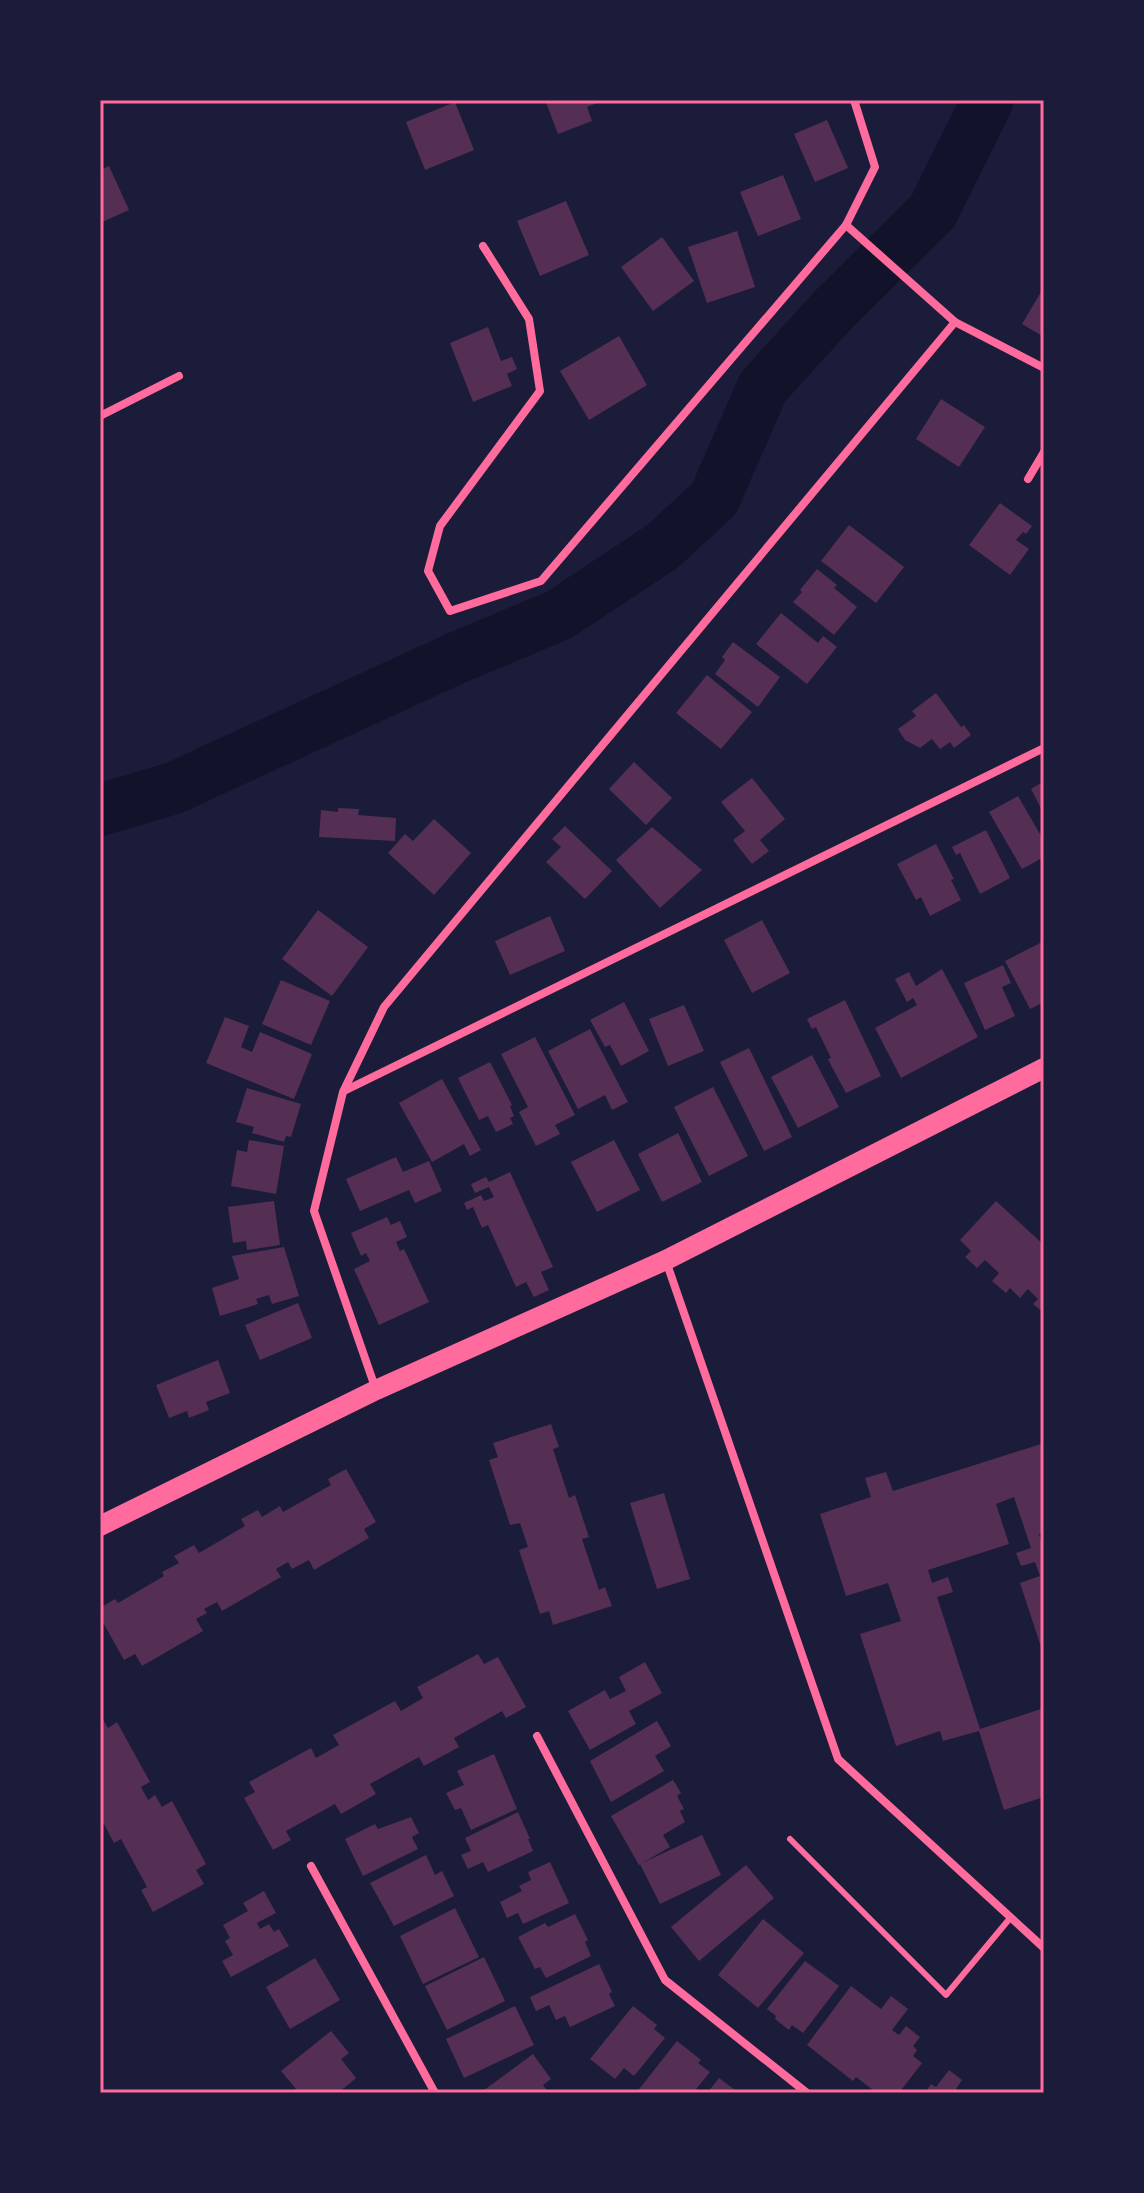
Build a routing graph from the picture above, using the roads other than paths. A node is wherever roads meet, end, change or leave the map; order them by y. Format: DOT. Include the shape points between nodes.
graph roads {
  1 [pos="854,100"];
  2 [pos="846,225"];
  3 [pos="483,246"];
  4 [pos="955,322"];
  5 [pos="1044,368"];
  6 [pos="179,376"];
  7 [pos="100,416"];
  8 [pos="1044,452"];
  9 [pos="1028,479"];
  10 [pos="1044,748"];
  11 [pos="1044,1068"];
  12 [pos="343,1092"];
  13 [pos="666,1260"];
  14 [pos="376,1390"];
  15 [pos="100,1526"];
  16 [pos="537,1736"];
  17 [pos="790,1839"];
  18 [pos="311,1866"];
  19 [pos="1011,1917"];
  20 [pos="1044,1948"];
  21 [pos="435,2093"];
  22 [pos="807,2093"];
  1 -- 2 [label="street" via="875,167"];
  2 -- 3 [label="street" via="541,581 450,611 428,571 440,526 540,391 529,319"];
  2 -- 4 [label="street"];
  4 -- 5 [label="street"];
  4 -- 12 [label="street" via="384,1007"];
  6 -- 7 [label="street"];
  8 -- 9 [label="street"];
  10 -- 12 [label="street"];
  11 -- 13 [label="main road"];
  12 -- 14 [label="street" via="314,1211"];
  13 -- 14 [label="main road"];
  13 -- 19 [label="street" via="838,1759"];
  14 -- 15 [label="main road"];
  16 -- 22 [label="street" via="665,1980"];
  17 -- 19 [label="lane" via="946,1995"];
  18 -- 21 [label="street"];
  19 -- 20 [label="street"];
}
